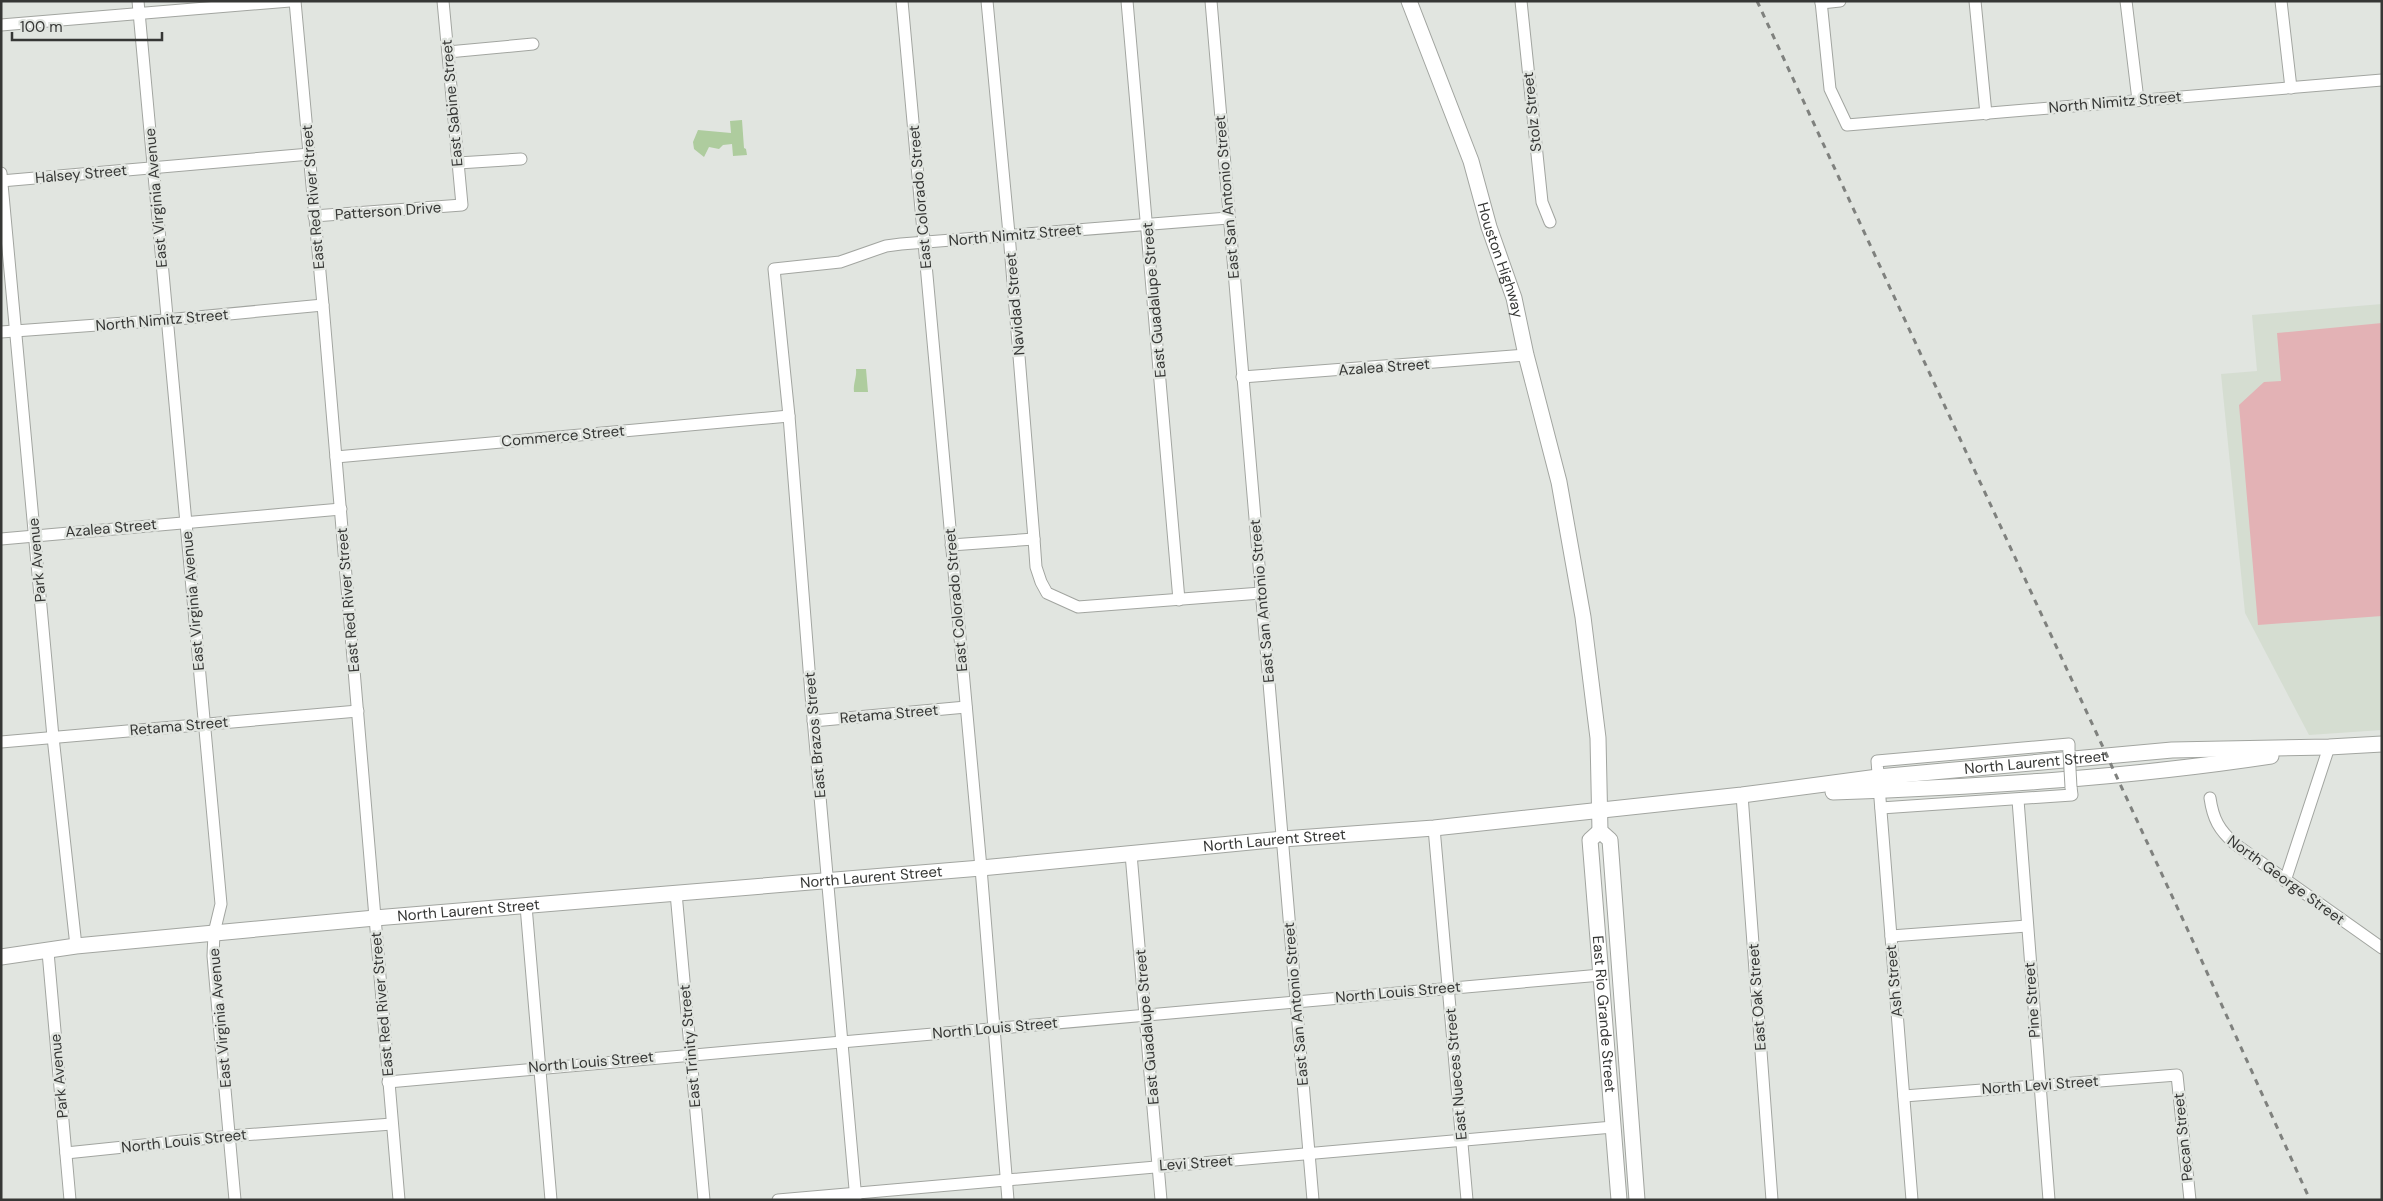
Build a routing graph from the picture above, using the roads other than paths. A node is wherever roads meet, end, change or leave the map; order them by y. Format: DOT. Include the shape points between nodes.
graph roads {
  1 [pos="290,1"];
  2 [pos="295,1"];
  3 [pos="443,1"];
  4 [pos="902,1"];
  5 [pos="987,1"];
  6 [pos="1127,1"];
  7 [pos="1211,1"];
  8 [pos="1409,1"];
  9 [pos="1521,1"];
  10 [pos="1840,1"];
  11 [pos="1975,1"];
  12 [pos="2126,1"];
  13 [pos="2281,1"];
  14 [pos="1821,2"];
  15 [pos="138,7"];
  16 [pos="1,25"];
  17 [pos="533,44"];
  18 [pos="448,52"];
  19 [pos="2382,80"];
  20 [pos="2291,88"];
  21 [pos="2138,100"];
  22 [pos="1986,114"];
  23 [pos="310,154"];
  24 [pos="520,159"];
  25 [pos="458,163"];
  26 [pos="154,167"];
  27 [pos="2,178"];
  28 [pos="462,205"];
  29 [pos="314,216"];
  30 [pos="1228,218"];
  31 [pos="1550,222"];
  32 [pos="1147,224"];
  33 [pos="1009,234"];
  34 [pos="924,243"];
  35 [pos="774,269"];
  36 [pos="323,305"];
  37 [pos="166,320"];
  38 [pos="14,331"];
  39 [pos="1,332"];
  40 [pos="1526,355"];
  41 [pos="1242,377"];
  42 [pos="789,416"];
  43 [pos="336,457"];
  44 [pos="341,509"];
  45 [pos="186,522"];
  46 [pos="1567,526"];
  47 [pos="35,535"];
  48 [pos="1,538"];
  49 [pos="1034,539"];
  50 [pos="950,545"];
  51 [pos="1261,593"];
  52 [pos="1180,600"];
  53 [pos="966,707"];
  54 [pos="358,711"];
  55 [pos="813,721"];
  56 [pos="204,723"];
  57 [pos="53,737"];
  58 [pos="1,742"];
  59 [pos="2382,744"];
  60 [pos="2329,747"];
  61 [pos="1879,784"];
  62 [pos="1742,795"];
  63 [pos="2210,798"];
  64 [pos="2018,800"];
  65 [pos="1881,808"];
  66 [pos="1599,810"];
  67 [pos="1434,828"];
  68 [pos="1600,830"];
  69 [pos="1283,839"];
  70 [pos="1131,854"];
  71 [pos="981,868"];
  72 [pos="827,881"];
  73 [pos="2285,881"];
  74 [pos="676,893"];
  75 [pos="526,906"];
  76 [pos="375,918"];
  77 [pos="2027,926"];
  78 [pos="214,933"];
  79 [pos="1891,936"];
  80 [pos="76,946"];
  81 [pos="2382,948"];
  82 [pos="48,952"];
  83 [pos="1,957"];
  84 [pos="1601,975"];
  85 [pos="1448,988"];
  86 [pos="1296,1000"];
  87 [pos="1146,1014"];
  88 [pos="994,1028"];
  89 [pos="843,1042"];
  90 [pos="691,1053"];
  91 [pos="539,1067"];
  92 [pos="2177,1074"];
  93 [pos="388,1082"];
  94 [pos="2039,1085"];
  95 [pos="1904,1096"];
  96 [pos="392,1124"];
  97 [pos="1613,1127"];
  98 [pos="230,1136"];
  99 [pos="1462,1140"];
  100 [pos="66,1153"];
  101 [pos="1310,1154"];
  102 [pos="1159,1165"];
  103 [pos="1006,1179"];
  104 [pos="856,1196"];
  105 [pos="70,1200"];
  106 [pos="235,1200"];
  107 [pos="399,1200"];
  108 [pos="551,1200"];
  109 [pos="704,1200"];
  110 [pos="778,1200"];
  111 [pos="1008,1200"];
  112 [pos="1162,1200"];
  113 [pos="1313,1200"];
  114 [pos="1466,1200"];
  115 [pos="1619,1200"];
  116 [pos="1637,1200"];
  117 [pos="1772,1200"];
  118 [pos="1912,1200"];
  119 [pos="2049,1200"];
  120 [pos="2190,1200"];
  1 -- 15 [label="street"];
  2 -- 23 [label="street, East Red River Street"];
  3 -- 18 [label="street, East Sabine Street"];
  4 -- 34 [label="street, East Colorado Street"];
  5 -- 33 [label="street, Navidad Street"];
  6 -- 32 [label="street, East Guadalupe Street"];
  7 -- 30 [label="street, East San Antonio Street"];
  8 -- 40 [label="main road, Houston Highway" via="1471,161 1489,227 1514,298"];
  9 -- 31 [label="street, Stolz Street" via="1542,202"];
  10 -- 14 [label="street"];
  11 -- 22 [label="street"];
  12 -- 21 [label="street"];
  13 -- 20 [label="street"];
  14 -- 22 [label="street, North Nimitz Street" via="1830,89 1847,125"];
  15 -- 16 [label="street"];
  15 -- 26 [label="street, East Virginia Avenue"];
  17 -- 18 [label="street"];
  18 -- 25 [label="street, East Sabine Street"];
  19 -- 20 [label="street, North Nimitz Street"];
  20 -- 21 [label="street, North Nimitz Street"];
  21 -- 22 [label="street, North Nimitz Street"];
  23 -- 26 [label="street, Halsey Street"];
  23 -- 29 [label="street, East Red River Street"];
  24 -- 25 [label="street"];
  25 -- 28 [label="street, East Sabine Street"];
  26 -- 27 [label="street, Halsey Street"];
  26 -- 37 [label="street, East Virginia Avenue"];
  27 -- 38 [label="street, Park Avenue"];
  28 -- 29 [label="street, Patterson Drive"];
  29 -- 36 [label="street, East Red River Street"];
  30 -- 32 [label="street, North Nimitz Street"];
  30 -- 41 [label="street, East San Antonio Street"];
  32 -- 33 [label="street, North Nimitz Street"];
  32 -- 52 [label="street, East Guadalupe Street"];
  33 -- 34 [label="street, North Nimitz Street"];
  33 -- 49 [label="street, Navidad Street"];
  34 -- 35 [label="street, North Nimitz Street" via="886,246 840,262"];
  34 -- 50 [label="street, East Colorado Street"];
  35 -- 42 [label="street, East Brazos Street"];
  36 -- 37 [label="street, North Nimitz Street"];
  36 -- 43 [label="street, East Red River Street"];
  37 -- 38 [label="street, North Nimitz Street"];
  37 -- 45 [label="street, East Virginia Avenue"];
  38 -- 39 [label="street, North Nimitz Street"];
  38 -- 47 [label="street, Park Avenue"];
  40 -- 41 [label="street, Azalea Street"];
  40 -- 46 [label="main road, Houston Highway"];
  41 -- 51 [label="street, East San Antonio Street"];
  42 -- 43 [label="street, Commerce Street"];
  42 -- 55 [label="street, East Brazos Street"];
  43 -- 44 [label="street, East Red River Street"];
  44 -- 45 [label="street, Azalea Street"];
  44 -- 54 [label="street, East Red River Street"];
  45 -- 47 [label="street, Azalea Street"];
  45 -- 56 [label="street, East Virginia Avenue"];
  46 -- 66 [label="main road, East Rio Grande Street" via="1583,617 1598,738"];
  47 -- 48 [label="street, Azalea Street"];
  47 -- 57 [label="street, Park Avenue"];
  49 -- 50 [label="street"];
  49 -- 52 [label="street, Navidad Street" via="1040,582 1058,600 1078,607"];
  50 -- 53 [label="street, East Colorado Street"];
  51 -- 52 [label="street"];
  51 -- 69 [label="street, East San Antonio Street"];
  53 -- 55 [label="street, Retama Street"];
  53 -- 71 [label="street, East Colorado Street"];
  54 -- 56 [label="street, Retama Street"];
  54 -- 76 [label="street, East Red River Street"];
  55 -- 72 [label="street, East Brazos Street"];
  56 -- 57 [label="street, Retama Street"];
  56 -- 78 [label="street, East Virginia Avenue" via="221,904"];
  57 -- 58 [label="street, Retama Street"];
  57 -- 80 [label="street, Park Avenue"];
  59 -- 60 [label="main road, North Laurent Street"];
  60 -- 61 [label="main road, North Laurent Street" via="2193,768 2056,779"];
  60 -- 73 [label="street"];
  61 -- 62 [label="main road, North Laurent Street"];
  61 -- 64 [label="street, Ash Street, bridge" via="1877,762 2069,744 2072,795"];
  61 -- 65 [label="street, Ash Street"];
  62 -- 66 [label="main road, North Laurent Street"];
  62 -- 117 [label="street, East Oak Street"];
  63 -- 73 [label="street, North George Street" via="2213,817 2220,831"];
  64 -- 65 [label="street"];
  64 -- 77 [label="street, Pine Street"];
  65 -- 79 [label="street, Ash Street"];
  66 -- 67 [label="main road, North Laurent Street"];
  66 -- 68 [label="main road, East Rio Grande Street"];
  67 -- 69 [label="main road, North Laurent Street"];
  67 -- 85 [label="street, East Nueces Street"];
  68 -- 84 [label="main road, East Rio Grande Street" via="1590,840"];
  68 -- 116 [label="main road, East Rio Grande Street" via="1610,840"];
  69 -- 70 [label="main road, North Laurent Street"];
  69 -- 86 [label="street, East San Antonio Street"];
  70 -- 71 [label="main road, North Laurent Street"];
  70 -- 87 [label="street, East Guadalupe Street"];
  71 -- 72 [label="main road, North Laurent Street"];
  71 -- 88 [label="street, East Colorado Street"];
  72 -- 74 [label="main road, North Laurent Street"];
  72 -- 89 [label="street, East Brazos Street"];
  73 -- 81 [label="street, North George Street"];
  74 -- 75 [label="main road, North Laurent Street"];
  74 -- 90 [label="street, East Trinity Street"];
  75 -- 76 [label="main road, North Laurent Street"];
  75 -- 91 [label="street"];
  76 -- 78 [label="main road, North Laurent Street"];
  76 -- 93 [label="street, East Red River Street"];
  77 -- 79 [label="street"];
  77 -- 94 [label="street, Pine Street"];
  78 -- 80 [label="main road, North Laurent Street"];
  78 -- 98 [label="street, East Virginia Avenue" via="213,956"];
  79 -- 95 [label="street, Ash Street"];
  80 -- 82 [label="main road, North Laurent Street"];
  82 -- 83 [label="main road, North Laurent Street"];
  82 -- 100 [label="street, Park Avenue"];
  84 -- 85 [label="street, North Louis Street"];
  84 -- 97 [label="main road, East Rio Grande Street"];
  85 -- 86 [label="street, North Louis Street"];
  85 -- 99 [label="street, East Nueces Street"];
  86 -- 87 [label="street, North Louis Street"];
  86 -- 101 [label="street, East San Antonio Street"];
  87 -- 88 [label="street, North Louis Street"];
  87 -- 102 [label="street, East Guadalupe Street"];
  88 -- 89 [label="street, North Louis Street"];
  88 -- 103 [label="street, East Colorado Street"];
  89 -- 90 [label="street, North Louis Street"];
  89 -- 104 [label="street, East Brazos Street"];
  90 -- 91 [label="street, North Louis Street"];
  90 -- 109 [label="street, East Trinity Street"];
  91 -- 93 [label="street, North Louis Street"];
  91 -- 108 [label="street"];
  92 -- 94 [label="street, North Levi Street"];
  92 -- 120 [label="street, Pecan Street"];
  93 -- 96 [label="street, East Red River Street"];
  94 -- 95 [label="street, North Levi Street"];
  94 -- 119 [label="street, Pine Street"];
  95 -- 118 [label="street, Ash Street"];
  96 -- 98 [label="street, North Louis Street"];
  96 -- 107 [label="street, East Red River Street"];
  97 -- 99 [label="street, Levi Street"];
  97 -- 115 [label="main road, East Rio Grande Street"];
  98 -- 100 [label="street, North Louis Street"];
  98 -- 106 [label="street, East Virginia Avenue"];
  99 -- 101 [label="street, Levi Street"];
  99 -- 114 [label="street, East Nueces Street"];
  100 -- 105 [label="street, Park Avenue"];
  101 -- 102 [label="street, Levi Street"];
  101 -- 113 [label="street, East San Antonio Street"];
  102 -- 103 [label="street, Levi Street"];
  102 -- 112 [label="street, East Guadalupe Street"];
  103 -- 104 [label="street, Levi Street"];
  103 -- 111 [label="street, East Colorado Street"];
  104 -- 110 [label="street, Levi Street"];
}
